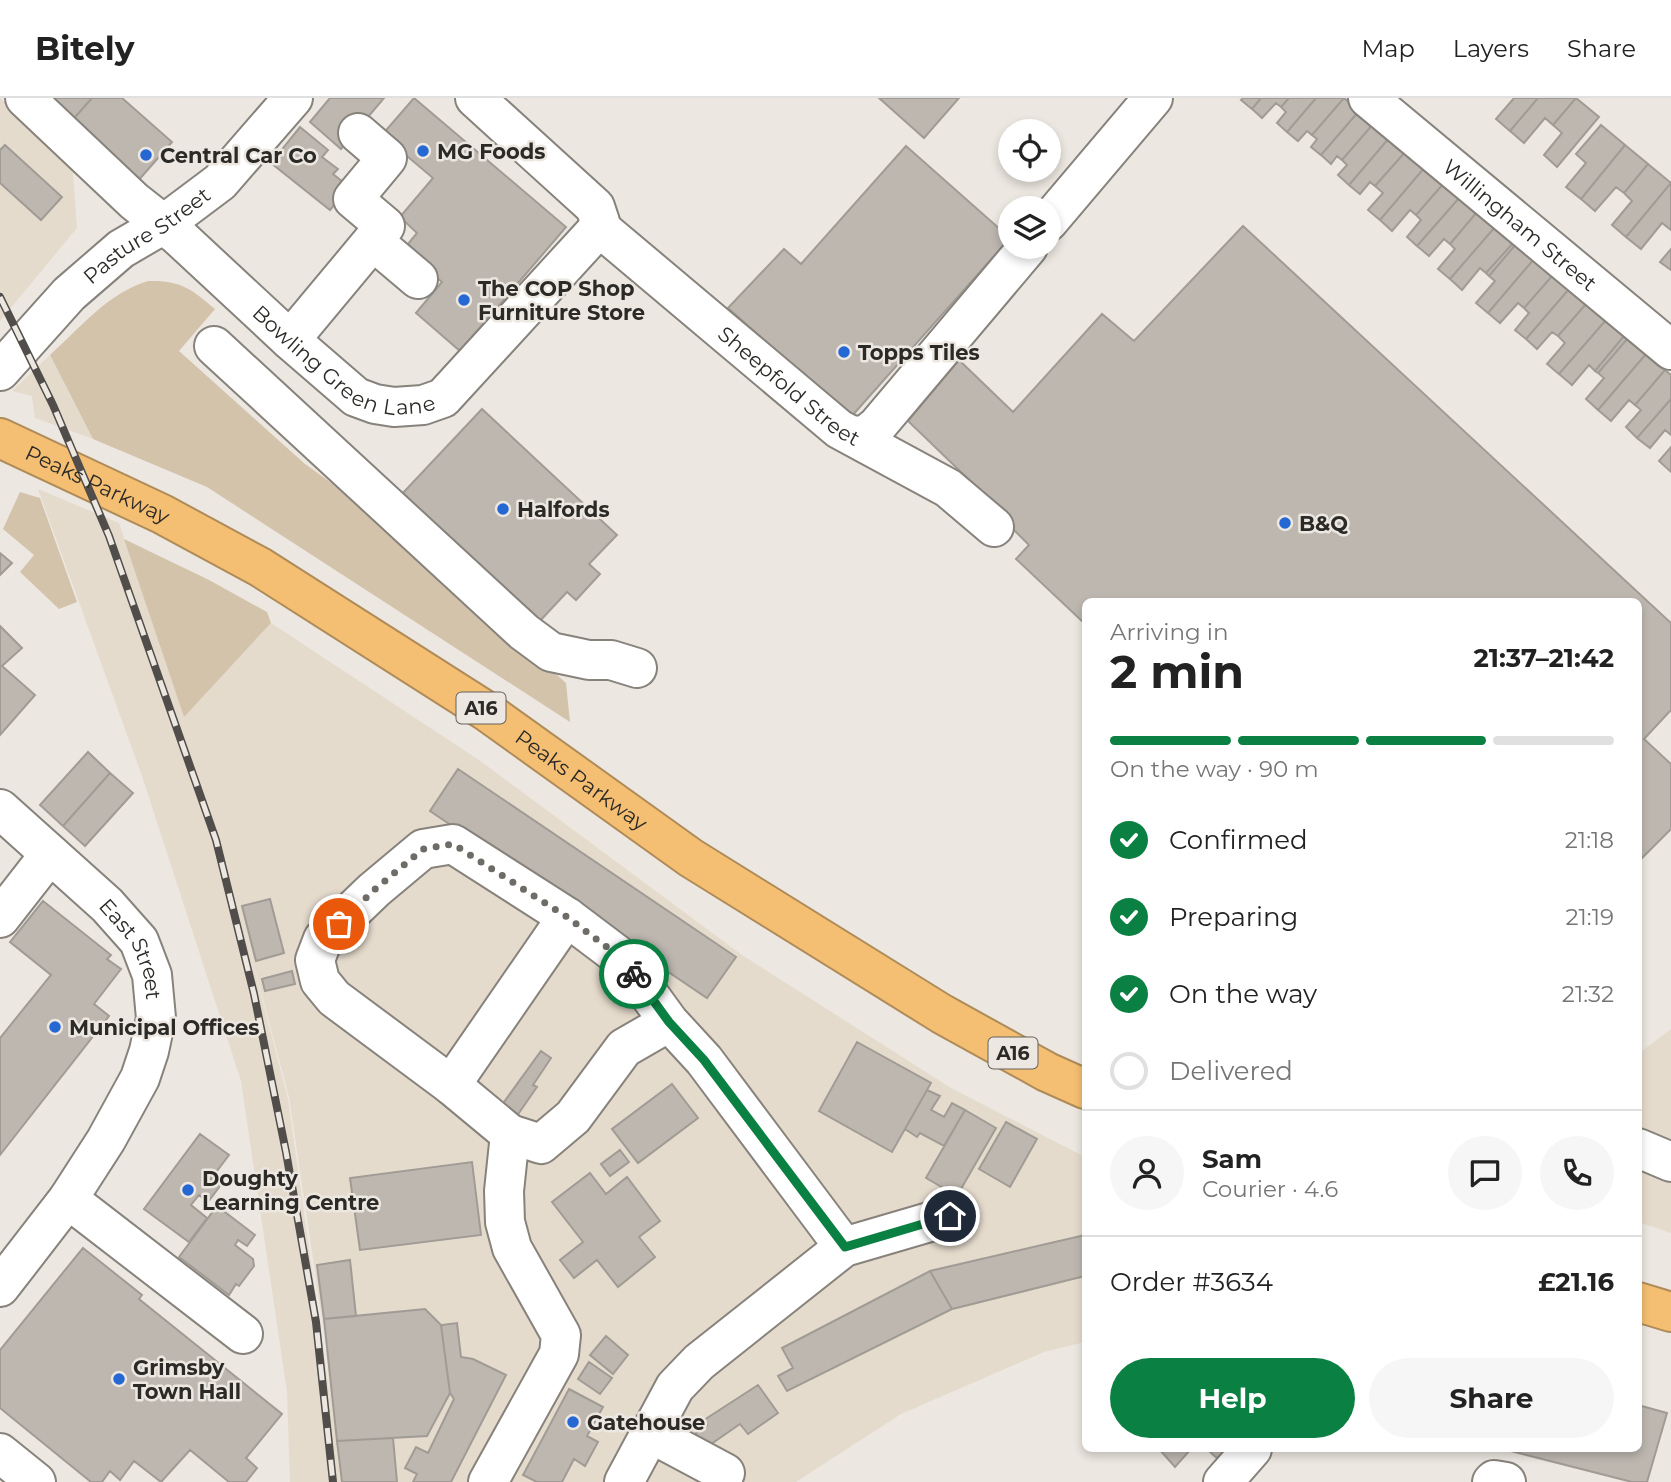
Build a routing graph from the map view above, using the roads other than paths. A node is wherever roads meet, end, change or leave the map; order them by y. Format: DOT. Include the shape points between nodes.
graph roads {
  1 [pos="25,98"];
  2 [pos="293,98"];
  3 [pos="475,98"];
  4 [pos="1153,98"];
  5 [pos="1368,98"];
  6 [pos="358,133"];
  7 [pos="1061,207"];
  8 [pos="600,222"];
  9 [pos="164,224"];
  10 [pos="373,241"];
  11 [pos="1018,259"];
  12 [pos="418,279"];
  13 [pos="290,340"];
  14 [pos="214,346"];
  15 [pos="1671,350"];
  16 [pos="0,371"];
  17 [pos="853,436"];
  18 [pos="0,438"];
  19 [pos="994,527"];
  20 [pos="637,668"];
  21 [pos="0,809"];
  22 [pos="50,853"];
  23 [pos="3,907"];
  24 [pos="567,917"];
  25 [pos="669,1022"];
  26 [pos="451,1085"];
  27 [pos="1082,1088"];
  28 [pos="510,1134"];
  29 [pos="1642,1150"];
  30 [pos="1671,1162"];
  31 [pos="68,1199"];
  32 [pos="950,1216"];
  33 [pos="845,1247"];
  34 [pos="0,1287"];
  35 [pos="1642,1303"];
  36 [pos="1671,1312"];
  37 [pos="243,1334"];
  38 [pos="650,1433"];
  39 [pos="1249,1452"];
  40 [pos="0,1453"];
  41 [pos="725,1472"];
  42 [pos="36,1482"];
  43 [pos="488,1482"];
  44 [pos="624,1482"];
  45 [pos="1223,1482"];
  46 [pos="1492,1482"];
  47 [pos="1506,1482"];
  1 -- 9 [label="street, Bowling Green Lane"];
  2 -- 9 [label="street, Pasture Street" via="220,182"];
  3 -- 8 [label="street, Sheepfold Street" via="595,206"];
  4 -- 7 [label="street"];
  5 -- 15 [label="street, Willingham Street"];
  6 -- 10 [label="street" via="387,158 353,200 385,226"];
  8 -- 13 [label="street, Bowling Green Lane" via="443,398 394,407 356,397"];
  8 -- 17 [label="street, Sheepfold Street" via="839,429"];
  9 -- 13 [label="street, Bowling Green Lane"];
  9 -- 16 [label="street, Pasture Street" via="121,249 69,294"];
  10 -- 12 [label="street"];
  10 -- 13 [label="street"];
  11 -- 17 [label="street" via="877,426 866,435"];
  14 -- 20 [label="street" via="524,632 551,652"];
  17 -- 19 [label="street, Sheepfold Street" via="948,488"];
  18 -- 27 [label="highway, Peaks Parkway / A16" via="162,514 260,567 486,711 691,858 942,1014"];
  21 -- 22 [label="street, East Street"];
  22 -- 23 [label="street"];
  22 -- 31 [label="street, East Street" via="139,940 149,962 156,1018 140,1078"];
  24 -- 25 [label="street" via="624,960"];
  24 -- 26 [label="street"];
  24 -- 26 [label="street" via="453,844 423,849 323,939 315,960 320,981 334,998"];
  25 -- 28 [label="street" via="624,1048 573,1117 541,1144"];
  25 -- 33 [label="street" via="704,1060"];
  26 -- 28 [label="street"];
  28 -- 43 [label="street" via="505,1222 512,1248 561,1335 559,1354"];
  29 -- 30 [label="street"];
  31 -- 34 [label="street, East Street"];
  31 -- 37 [label="street"];
  32 -- 33 [label="street"];
  33 -- 38 [label="street" via="699,1362 675,1387"];
  35 -- 36 [label="highway"];
  38 -- 41 [label="street"];
  38 -- 44 [label="street"];
  39 -- 45 [label="street"];
  40 -- 42 [label="street"];
  46 -- 47 [label="street"];
}
